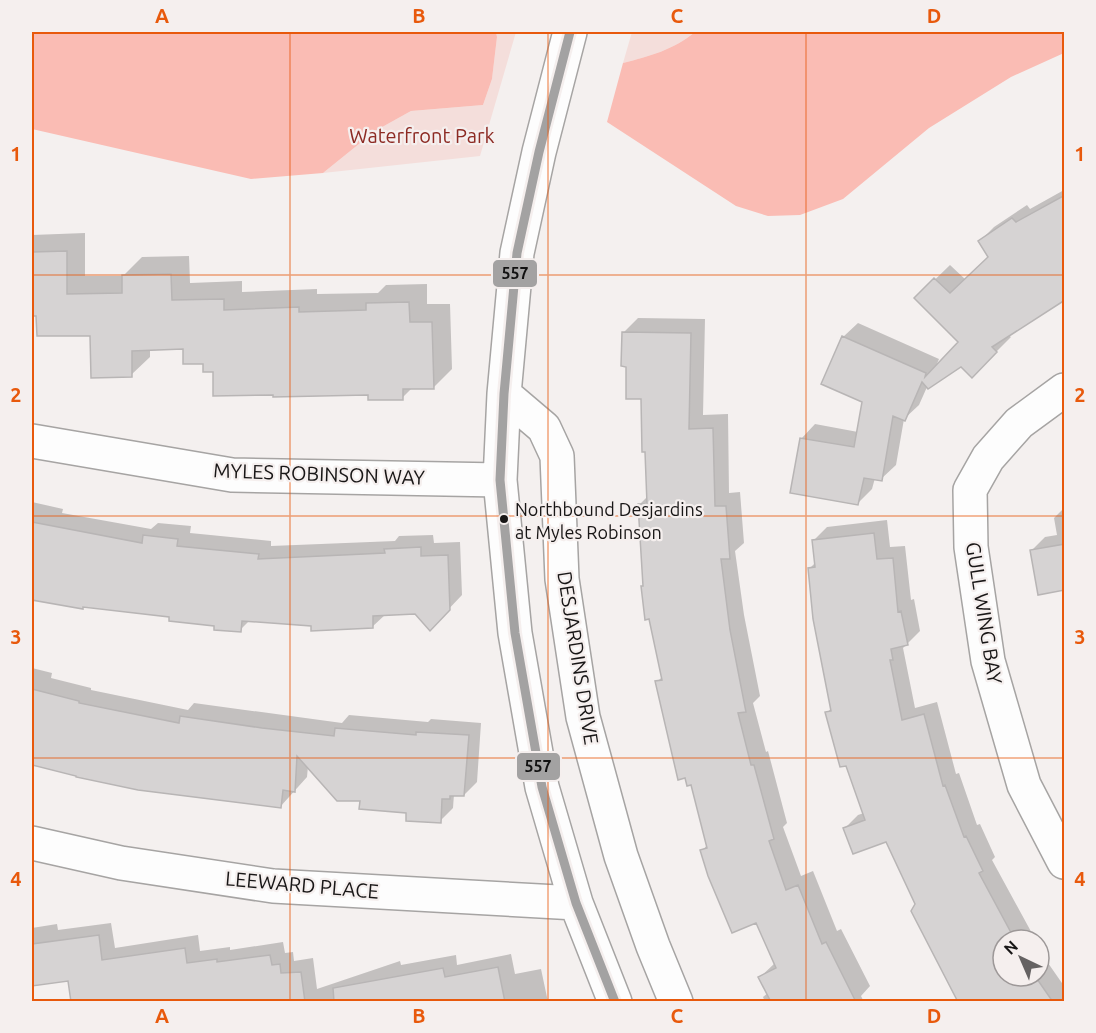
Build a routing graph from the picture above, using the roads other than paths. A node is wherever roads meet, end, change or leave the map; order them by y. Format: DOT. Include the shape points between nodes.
graph roads {
  1 [pos="570,32"];
  2 [pos="1065,390"];
  3 [pos="504,394"];
  4 [pos="32,441"];
  5 [pos="500,480"];
  6 [pos="32,843"];
  7 [pos="1065,862"];
  8 [pos="576,903"];
  9 [pos="615,1002"];
  10 [pos="676,1002"];
  1 -- 3 [label="street" via="517,253"];
  2 -- 7 [label="street, GULL WING BAY" via="1019,423 988,458 970,490 970,548 988,661 1024,786"];
  3 -- 5 [label="street"];
  3 -- 10 [label="street, DESJARDINS DRIVE" via="544,428 557,456 562,579 584,717 621,856"];
  4 -- 5 [label="street, MYLES ROBINSON WAY" via="232,475"];
  5 -- 8 [label="street" via="515,633 542,787"];
  6 -- 8 [label="street, LEEWARD PLACE" via="121,863 273,886"];
  8 -- 9 [label="street"];
}
